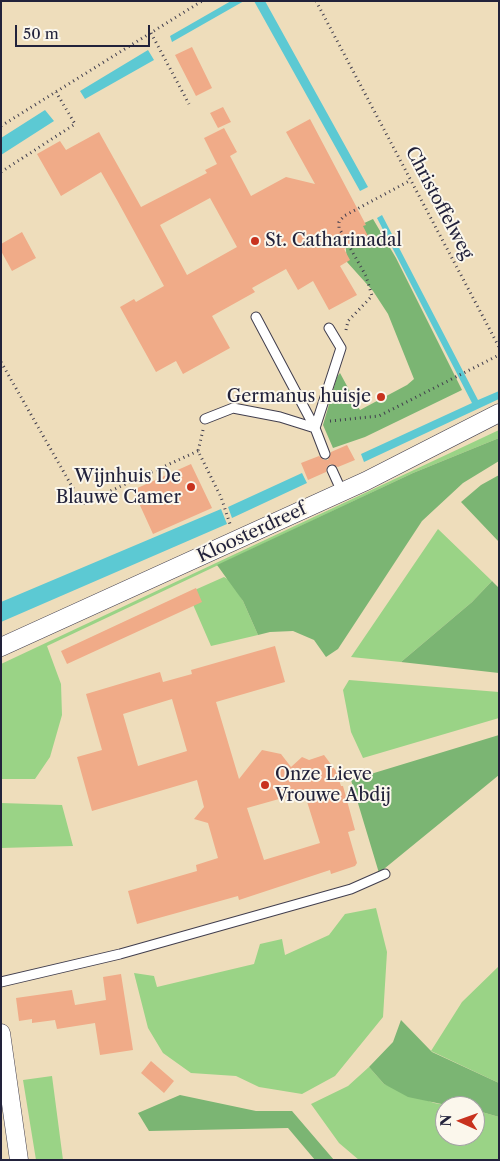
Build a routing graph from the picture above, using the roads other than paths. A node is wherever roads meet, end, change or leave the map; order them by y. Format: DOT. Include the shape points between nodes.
graph roads {
  1 [pos="256,317"];
  2 [pos="329,328"];
  3 [pos="499,413"];
  4 [pos="205,419"];
  5 [pos="316,425"];
  6 [pos="325,454"];
  7 [pos="332,470"];
  8 [pos="342,492"];
  9 [pos="1,647"];
  10 [pos="385,874"];
  11 [pos="1,982"];
  12 [pos="1,1033"];
  13 [pos="19,1160"];
  1 -- 5 [label="lane"];
  2 -- 5 [label="lane" via="341,348"];
  3 -- 8 [label="street, Kloosterdreef"];
  4 -- 5 [label="lane" via="233,408"];
  5 -- 6 [label="lane"];
  7 -- 8 [label="lane"];
  8 -- 9 [label="street, Kloosterdreef"];
  10 -- 11 [label="lane" via="351,889 120,954"];
  12 -- 13 [label="street"];
}
